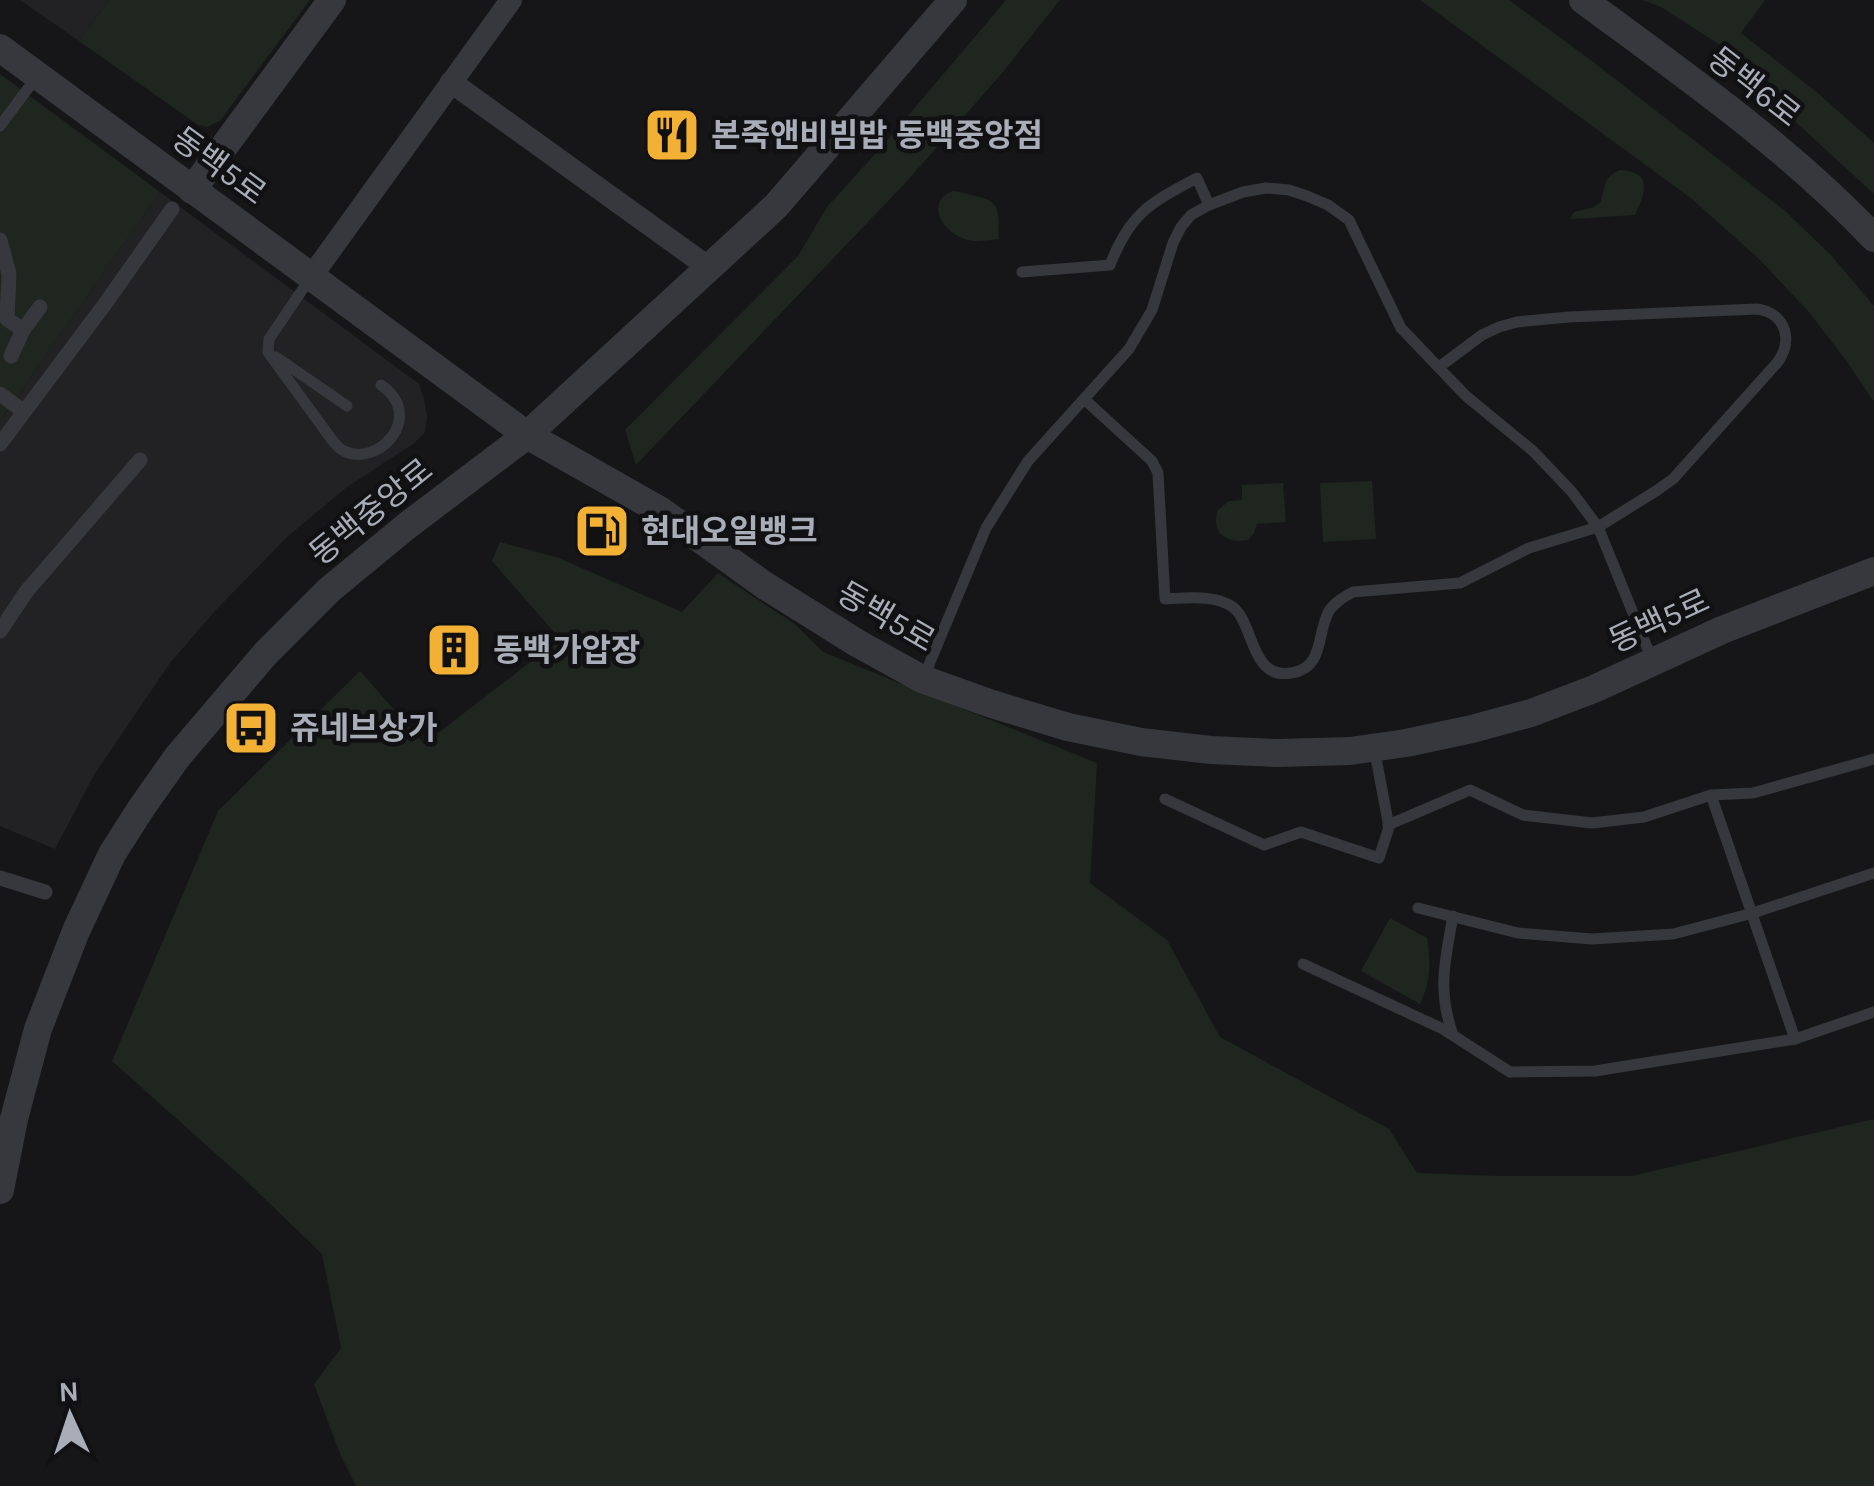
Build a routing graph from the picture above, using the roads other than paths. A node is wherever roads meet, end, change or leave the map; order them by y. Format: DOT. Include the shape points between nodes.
graph roads {
  1 [pos="332,0"];
  2 [pos="510,0"];
  3 [pos="1583,0"];
  4 [pos="948,2"];
  5 [pos="0,48"];
  6 [pos="38,76"];
  7 [pos="451,82"];
  8 [pos="0,126"];
  9 [pos="182,199"];
  10 [pos="1209,205"];
  11 [pos="1874,238"];
  12 [pos="0,240"];
  13 [pos="708,267"];
  14 [pos="1022,272"];
  15 [pos="311,277"];
  16 [pos="40,307"];
  17 [pos="22,330"];
  18 [pos="268,352"];
  19 [pos="11,356"];
  20 [pos="1438,366"];
  21 [pos="380,385"];
  22 [pos="0,394"];
  23 [pos="1084,399"];
  24 [pos="347,406"];
  25 [pos="23,411"];
  26 [pos="527,435"];
  27 [pos="0,444"];
  28 [pos="140,460"];
  29 [pos="1598,527"];
  30 [pos="1874,571"];
  31 [pos="0,632"];
  32 [pos="1653,662"];
  33 [pos="922,679"];
  34 [pos="1374,747"];
  35 [pos="1874,759"];
  36 [pos="1710,795"];
  37 [pos="1165,799"];
  38 [pos="1388,826"];
  39 [pos="1874,873"];
  40 [pos="0,878"];
  41 [pos="46,892"];
  42 [pos="1418,908"];
  43 [pos="1753,913"];
  44 [pos="1453,916"];
  45 [pos="1303,964"];
  46 [pos="1874,1012"];
  47 [pos="1453,1036"];
  48 [pos="1796,1039"];
  49 [pos="0,1190"];
  1 -- 9 [label="street"];
  2 -- 7 [label="street"];
  3 -- 11 [label="street, 동백6로" via="1782,152"];
  4 -- 13 [label="street, 동백중앙로" via="776,206"];
  5 -- 6 [label="street, 동백5로"];
  6 -- 8 [label="lane"];
  6 -- 9 [label="street, 동백5로"];
  7 -- 13 [label="street"];
  7 -- 15 [label="street"];
  9 -- 15 [label="street, 동백5로"];
  9 -- 25 [label="street"];
  10 -- 14 [label="lane" via="1197,178 1151,202 1120,237 1110,265"];
  10 -- 20 [label="lane" via="1266,188 1328,205 1348,220 1401,328"];
  10 -- 23 [label="lane" via="1181,227 1141,331"];
  12 -- 17 [label="street" via="8,274 7,320"];
  13 -- 26 [label="street, 동백중앙로"];
  15 -- 18 [label="lane" via="269,339"];
  15 -- 26 [label="street, 동백5로"];
  16 -- 17 [label="street"];
  17 -- 19 [label="street"];
  18 -- 21 [label="lane" via="345,452 364,454 387,444 399,429 400,411"];
  18 -- 24 [label="lane"];
  20 -- 29 [label="lane" via="1543,460"];
  20 -- 29 [label="lane" via="1482,335 1517,322 1735,309 1776,316 1783,324 1784,355 1673,478"];
  22 -- 25 [label="street"];
  23 -- 29 [label="lane" via="1158,473 1165,599 1232,606 1254,652 1280,674 1294,674 1316,658 1328,613 1353,592 1460,583 1529,548"];
  23 -- 33 [label="lane" via="1028,461 986,528"];
  25 -- 27 [label="street"];
  26 -- 33 [label="street, 동백5로" via="660,511 764,585"];
  26 -- 49 [label="street, 동백중앙로" via="363,561 296,622 220,705 142,806 94,889 43,1013"];
  28 -- 31 [label="street" via="26,592"];
  29 -- 32 [label="lane"];
  30 -- 32 [label="street, 동백5로"];
  32 -- 34 [label="street, 동백5로" via="1532,713"];
  33 -- 34 [label="street, 동백5로" via="1068,727 1141,742 1278,753"];
  34 -- 38 [label="lane"];
  35 -- 36 [label="lane" via="1753,793"];
  36 -- 38 [label="lane" via="1644,817 1592,823 1523,816 1470,790"];
  36 -- 43 [label="lane"];
  37 -- 38 [label="lane" via="1264,846 1301,832 1379,858"];
  39 -- 43 [label="lane"];
  40 -- 41 [label="street"];
  42 -- 44 [label="lane"];
  43 -- 44 [label="lane" via="1673,934 1592,940 1518,934"];
  43 -- 48 [label="lane"];
  44 -- 47 [label="lane" via="1443,972"];
  45 -- 47 [label="lane"];
  46 -- 48 [label="lane"];
  47 -- 48 [label="lane" via="1510,1072 1595,1071"];
}
